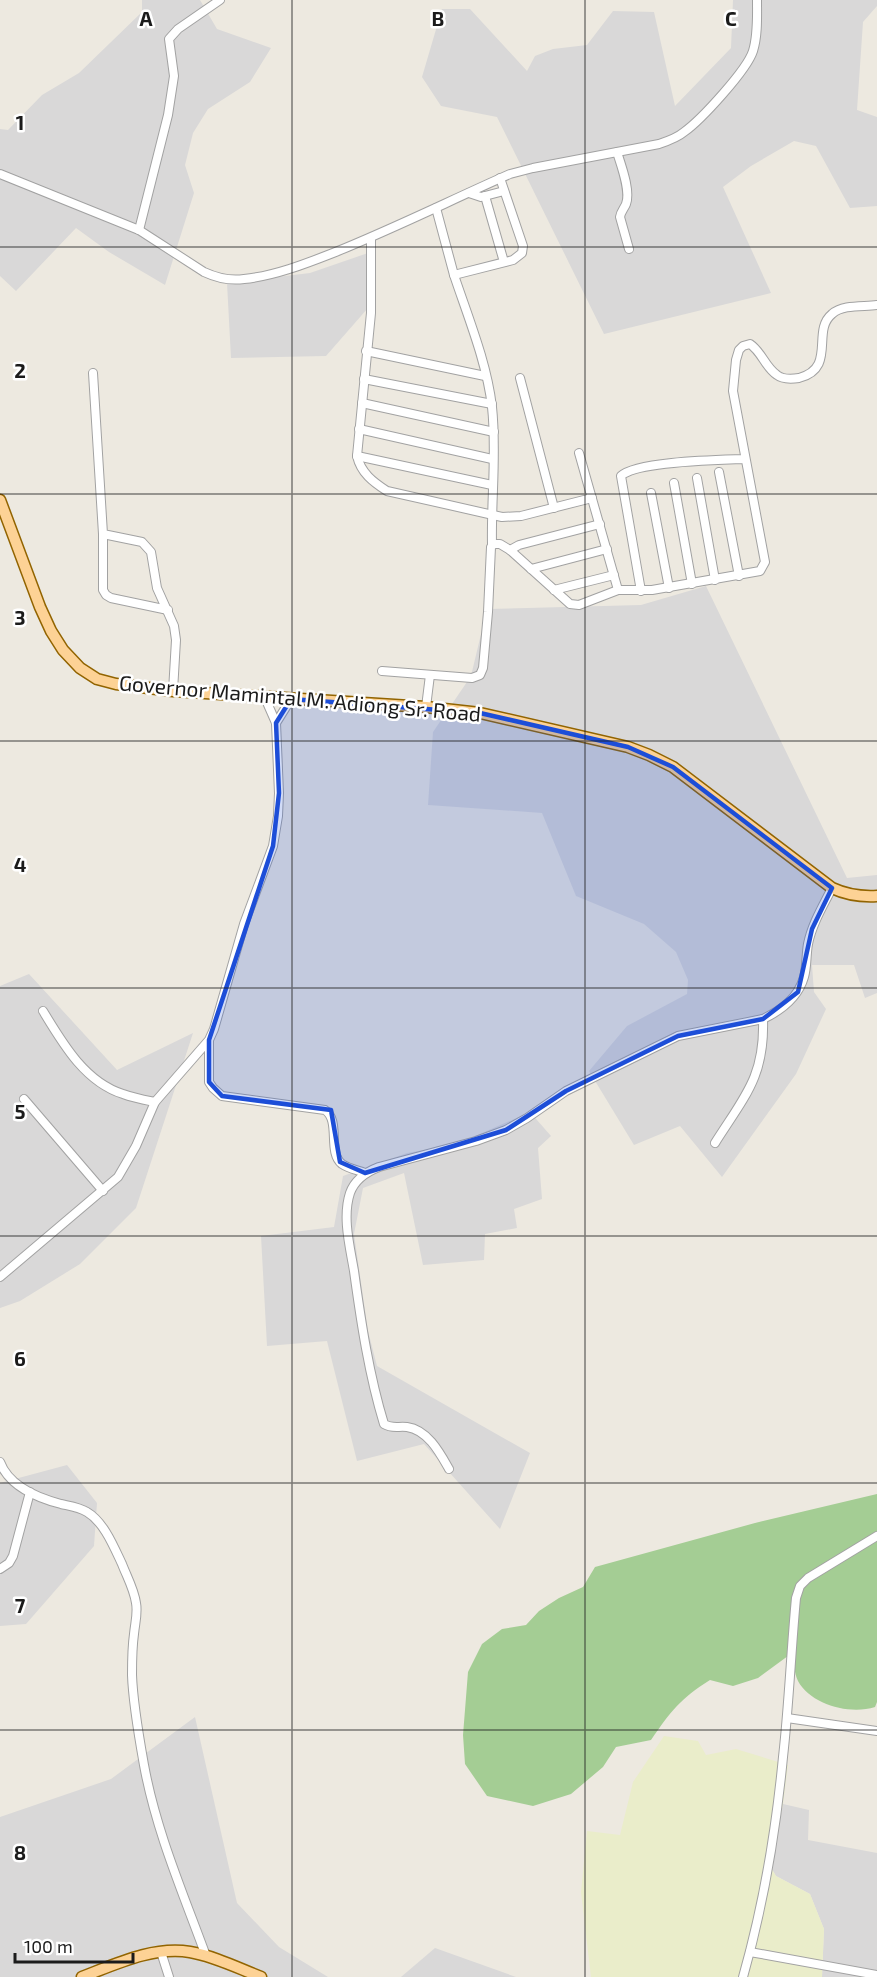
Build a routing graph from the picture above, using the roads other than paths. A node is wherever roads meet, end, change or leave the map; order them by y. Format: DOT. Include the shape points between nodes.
graph roads {
  1 [pos="220,0"];
  2 [pos="757,0"];
  3 [pos="617,152"];
  4 [pos="0,174"];
  5 [pos="500,178"];
  6 [pos="504,191"];
  7 [pos="470,193"];
  8 [pos="485,196"];
  9 [pos="436,208"];
  10 [pos="139,230"];
  11 [pos="371,238"];
  12 [pos="629,249"];
  13 [pos="504,262"];
  14 [pos="454,275"];
  15 [pos="877,305"];
  16 [pos="366,351"];
  17 [pos="93,373"];
  18 [pos="485,375"];
  19 [pos="520,378"];
  20 [pos="364,379"];
  21 [pos="362,403"];
  22 [pos="492,404"];
  23 [pos="359,429"];
  24 [pos="494,432"];
  25 [pos="579,453"];
  26 [pos="357,456"];
  27 [pos="492,459"];
  28 [pos="745,459"];
  29 [pos="718,472"];
  30 [pos="697,478"];
  31 [pos="674,483"];
  32 [pos="492,484"];
  33 [pos="651,493"];
  34 [pos="592,498"];
  35 [pos="0,500"];
  36 [pos="554,508"];
  37 [pos="491,515"];
  38 [pos="600,524"];
  39 [pos="103,534"];
  40 [pos="492,544"];
  41 [pos="607,549"];
  42 [pos="510,550"];
  43 [pos="531,569"];
  44 [pos="614,575"];
  45 [pos="739,576"];
  46 [pos="715,580"];
  47 [pos="692,584"];
  48 [pos="669,588"];
  49 [pos="554,590"];
  50 [pos="618,590"];
  51 [pos="641,591"];
  52 [pos="168,610"];
  53 [pos="382,671"];
  54 [pos="430,675"];
  55 [pos="173,691"];
  56 [pos="265,698"];
  57 [pos="291,699"];
  58 [pos="426,707"];
  59 [pos="276,723"];
  60 [pos="832,888"];
  61 [pos="877,896"];
  62 [pos="43,1011"];
  63 [pos="763,1019"];
  64 [pos="209,1040"];
  65 [pos="24,1099"];
  66 [pos="155,1102"];
  67 [pos="715,1143"];
  68 [pos="365,1173"];
  69 [pos="103,1191"];
  70 [pos="0,1277"];
  71 [pos="0,1462"];
  72 [pos="449,1469"];
  73 [pos="30,1492"];
  74 [pos="877,1536"];
  75 [pos="0,1569"];
  76 [pos="787,1718"];
  77 [pos="877,1731"];
  78 [pos="161,1952"];
  79 [pos="750,1952"];
  80 [pos="206,1956"];
  81 [pos="877,1975"];
  82 [pos="82,1977"];
  83 [pos="169,1977"];
  84 [pos="261,1977"];
  85 [pos="743,1977"];
  1 -- 10 [label="street" via="169,39 174,76 168,115"];
  2 -- 3 [label="street" via="755,42 740,74 686,131 669,141"];
  3 -- 5 [label="street"];
  3 -- 12 [label="street" via="627,196 620,217"];
  4 -- 10 [label="street"];
  5 -- 6 [label="street"];
  5 -- 7 [label="street"];
  6 -- 8 [label="street"];
  6 -- 13 [label="street" via="523,250 518,257"];
  7 -- 8 [label="street"];
  7 -- 9 [label="street"];
  8 -- 13 [label="street"];
  9 -- 11 [label="street"];
  9 -- 14 [label="street"];
  10 -- 11 [label="street" via="204,272 228,280 268,275"];
  11 -- 16 [label="street" via="371,313"];
  13 -- 14 [label="street"];
  14 -- 18 [label="street"];
  15 -- 28 [label="street" via="831,314 818,366 801,377 784,379 753,345 743,346 736,360 733,391"];
  16 -- 18 [label="street"];
  16 -- 20 [label="street"];
  17 -- 39 [label="street"];
  18 -- 22 [label="street"];
  19 -- 36 [label="street"];
  20 -- 21 [label="street"];
  20 -- 22 [label="street"];
  21 -- 23 [label="street"];
  21 -- 24 [label="street"];
  22 -- 24 [label="street"];
  23 -- 26 [label="street"];
  23 -- 27 [label="street"];
  24 -- 27 [label="street"];
  25 -- 34 [label="street"];
  26 -- 32 [label="street"];
  26 -- 37 [label="street" via="365,473 387,491"];
  27 -- 32 [label="street"];
  28 -- 45 [label="street" via="765,562 760,571"];
  28 -- 51 [label="street" via="674,462 623,474"];
  29 -- 45 [label="street"];
  30 -- 46 [label="street"];
  31 -- 47 [label="street"];
  32 -- 37 [label="street"];
  33 -- 48 [label="street"];
  34 -- 36 [label="street"];
  34 -- 38 [label="street"];
  35 -- 55 [label="main road, Governor Mamintal M. Adiong Sr. Road" via="40,607 63,650 97,679"];
  36 -- 37 [label="street" via="510,518"];
  37 -- 40 [label="street"];
  38 -- 41 [label="street"];
  38 -- 42 [label="street"];
  39 -- 52 [label="street" via="147,546 157,588"];
  39 -- 52 [label="street" via="106,595"];
  40 -- 42 [label="street"];
  40 -- 54 [label="street" via="482,672 475,678"];
  41 -- 43 [label="street"];
  41 -- 44 [label="street"];
  42 -- 43 [label="street"];
  43 -- 49 [label="street"];
  44 -- 49 [label="street"];
  44 -- 50 [label="street"];
  45 -- 46 [label="street"];
  46 -- 47 [label="street"];
  47 -- 48 [label="street"];
  48 -- 51 [label="street"];
  49 -- 50 [label="street" via="574,605"];
  50 -- 51 [label="street"];
  52 -- 55 [label="street" via="176,640"];
  53 -- 54 [label="street"];
  54 -- 58 [label="street"];
  55 -- 56 [label="main road, Governor Mamintal M. Adiong Sr. Road"];
  56 -- 57 [label="main road, Governor Mamintal M. Adiong Sr. Road"];
  56 -- 59 [label="street"];
  57 -- 58 [label="main road, Governor Mamintal M. Adiong Sr. Road"];
  57 -- 59 [label="street"];
  58 -- 60 [label="main road, Governor Mamintal M. Adiong Sr. Road" via="480,713 649,755 673,767"];
  59 -- 64 [label="street" via="279,793 273,846 244,924"];
  60 -- 61 [label="main road, Governor Mamintal M. Adiong Sr. Road" via="846,895"];
  60 -- 63 [label="street" via="812,929 798,992 776,1013"];
  62 -- 66 [label="street" via="77,1062 99,1082 121,1094"];
  63 -- 67 [label="street" via="763,1044 756,1075"];
  63 -- 68 [label="street" via="678,1036 566,1091 506,1130"];
  64 -- 66 [label="street"];
  64 -- 68 [label="street" via="209,1082 222,1096 325,1110 332,1117 340,1162"];
  65 -- 69 [label="street"];
  66 -- 69 [label="street" via="127,1164"];
  68 -- 72 [label="street" via="350,1192 347,1222 379,1408 384,1424 408,1427 434,1443"];
  69 -- 70 [label="street"];
  71 -- 73 [label="street" via="14,1482"];
  73 -- 75 [label="street" via="13,1556"];
  73 -- 80 [label="street" via="76,1507 98,1521 133,1590 137,1613 132,1678 144,1764 162,1835"];
  74 -- 76 [label="street" via="800,1586"];
  76 -- 77 [label="street"];
  76 -- 79 [label="street" via="769,1853"];
  78 -- 80 [label="main road"];
  78 -- 82 [label="main road" via="137,1956"];
  78 -- 83 [label="street"];
  79 -- 81 [label="street"];
  79 -- 85 [label="street"];
  80 -- 84 [label="main road"];
}
